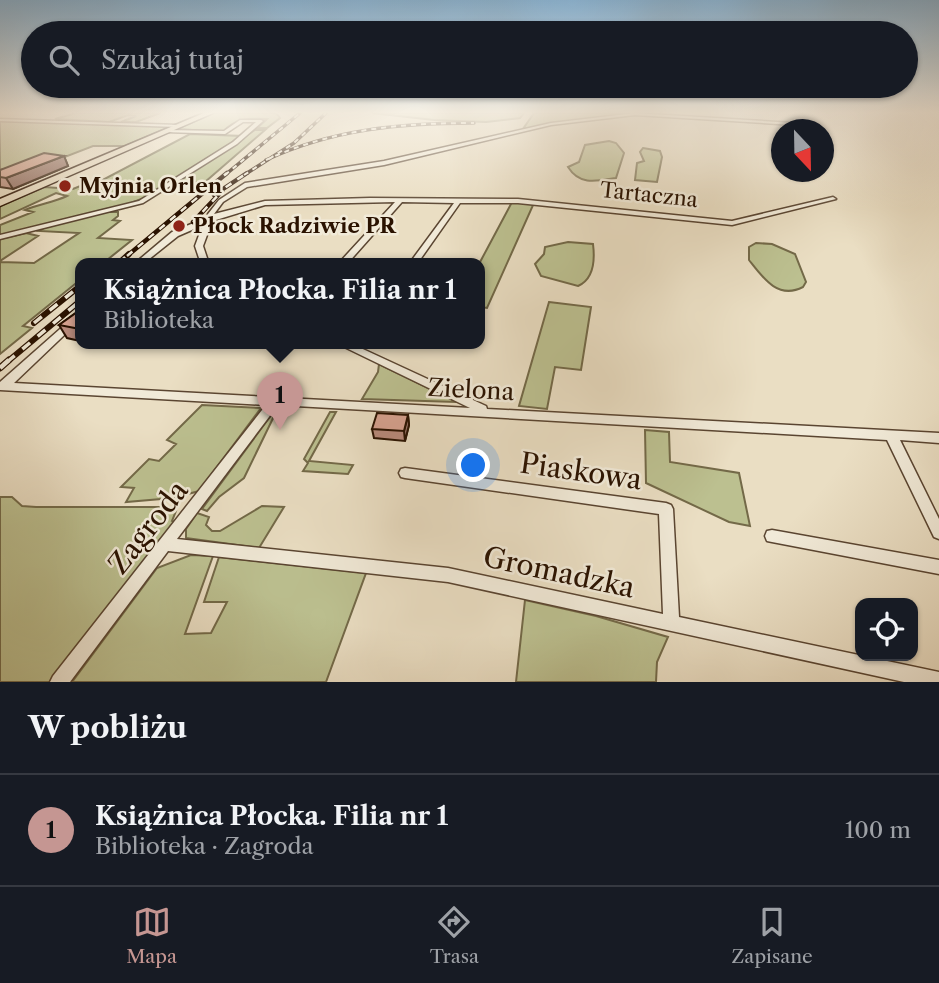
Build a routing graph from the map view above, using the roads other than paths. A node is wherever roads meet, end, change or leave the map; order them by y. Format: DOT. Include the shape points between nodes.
graph roads {
  1 [pos="134,145"];
  2 [pos="232,145"];
  3 [pos="462,145"];
  4 [pos="833,199"];
  5 [pos="400,201"];
  6 [pos="458,201"];
  7 [pos="0,203"];
  8 [pos="212,218"];
  9 [pos="201,222"];
  10 [pos="0,237"];
  11 [pos="144,258"];
  12 [pos="203,258"];
  13 [pos="348,258"];
  14 [pos="417,258"];
  15 [pos="75,320"];
  16 [pos="357,349"];
  17 [pos="2,386"];
  18 [pos="275,401"];
  19 [pos="489,412"];
  20 [pos="891,435"];
  21 [pos="939,438"];
  22 [pos="405,473"];
  23 [pos="939,533"];
  24 [pos="772,537"];
  25 [pos="164,544"];
  26 [pos="939,567"];
  27 [pos="671,623"];
  28 [pos="939,681"];
  29 [pos="59,682"];
  1 -- 7 [label="main road"];
  2 -- 10 [label="street" via="141,202"];
  3 -- 8 [label="street" via="375,165 245,185 220,201"];
  4 -- 6 [label="street, Tartaczna" via="732,223 524,201"];
  5 -- 6 [label="street, Tartaczna"];
  5 -- 8 [label="street, Tartaczna" via="265,203"];
  5 -- 13 [label="street"];
  6 -- 14 [label="street"];
  8 -- 9 [label="street, Tartaczna"];
  9 -- 11 [label="street, Tartaczna" via="166,238"];
  9 -- 12 [label="street" via="206,227 199,246"];
  15 -- 17 [label="street"];
  16 -- 19 [label="street"];
  17 -- 18 [label="street, Zielona"];
  18 -- 19 [label="street, Zielona"];
  18 -- 25 [label="street, Zagroda"];
  19 -- 20 [label="street, Zielona"];
  20 -- 21 [label="street, Zielona"];
  20 -- 23 [label="street"];
  22 -- 27 [label="street, Piaskowa" via="666,509"];
  24 -- 26 [label="street"];
  25 -- 27 [label="street, Gromadzka" via="448,575"];
  25 -- 29 [label="street, Zagroda"];
  27 -- 28 [label="street, Gromadzka"];
}
